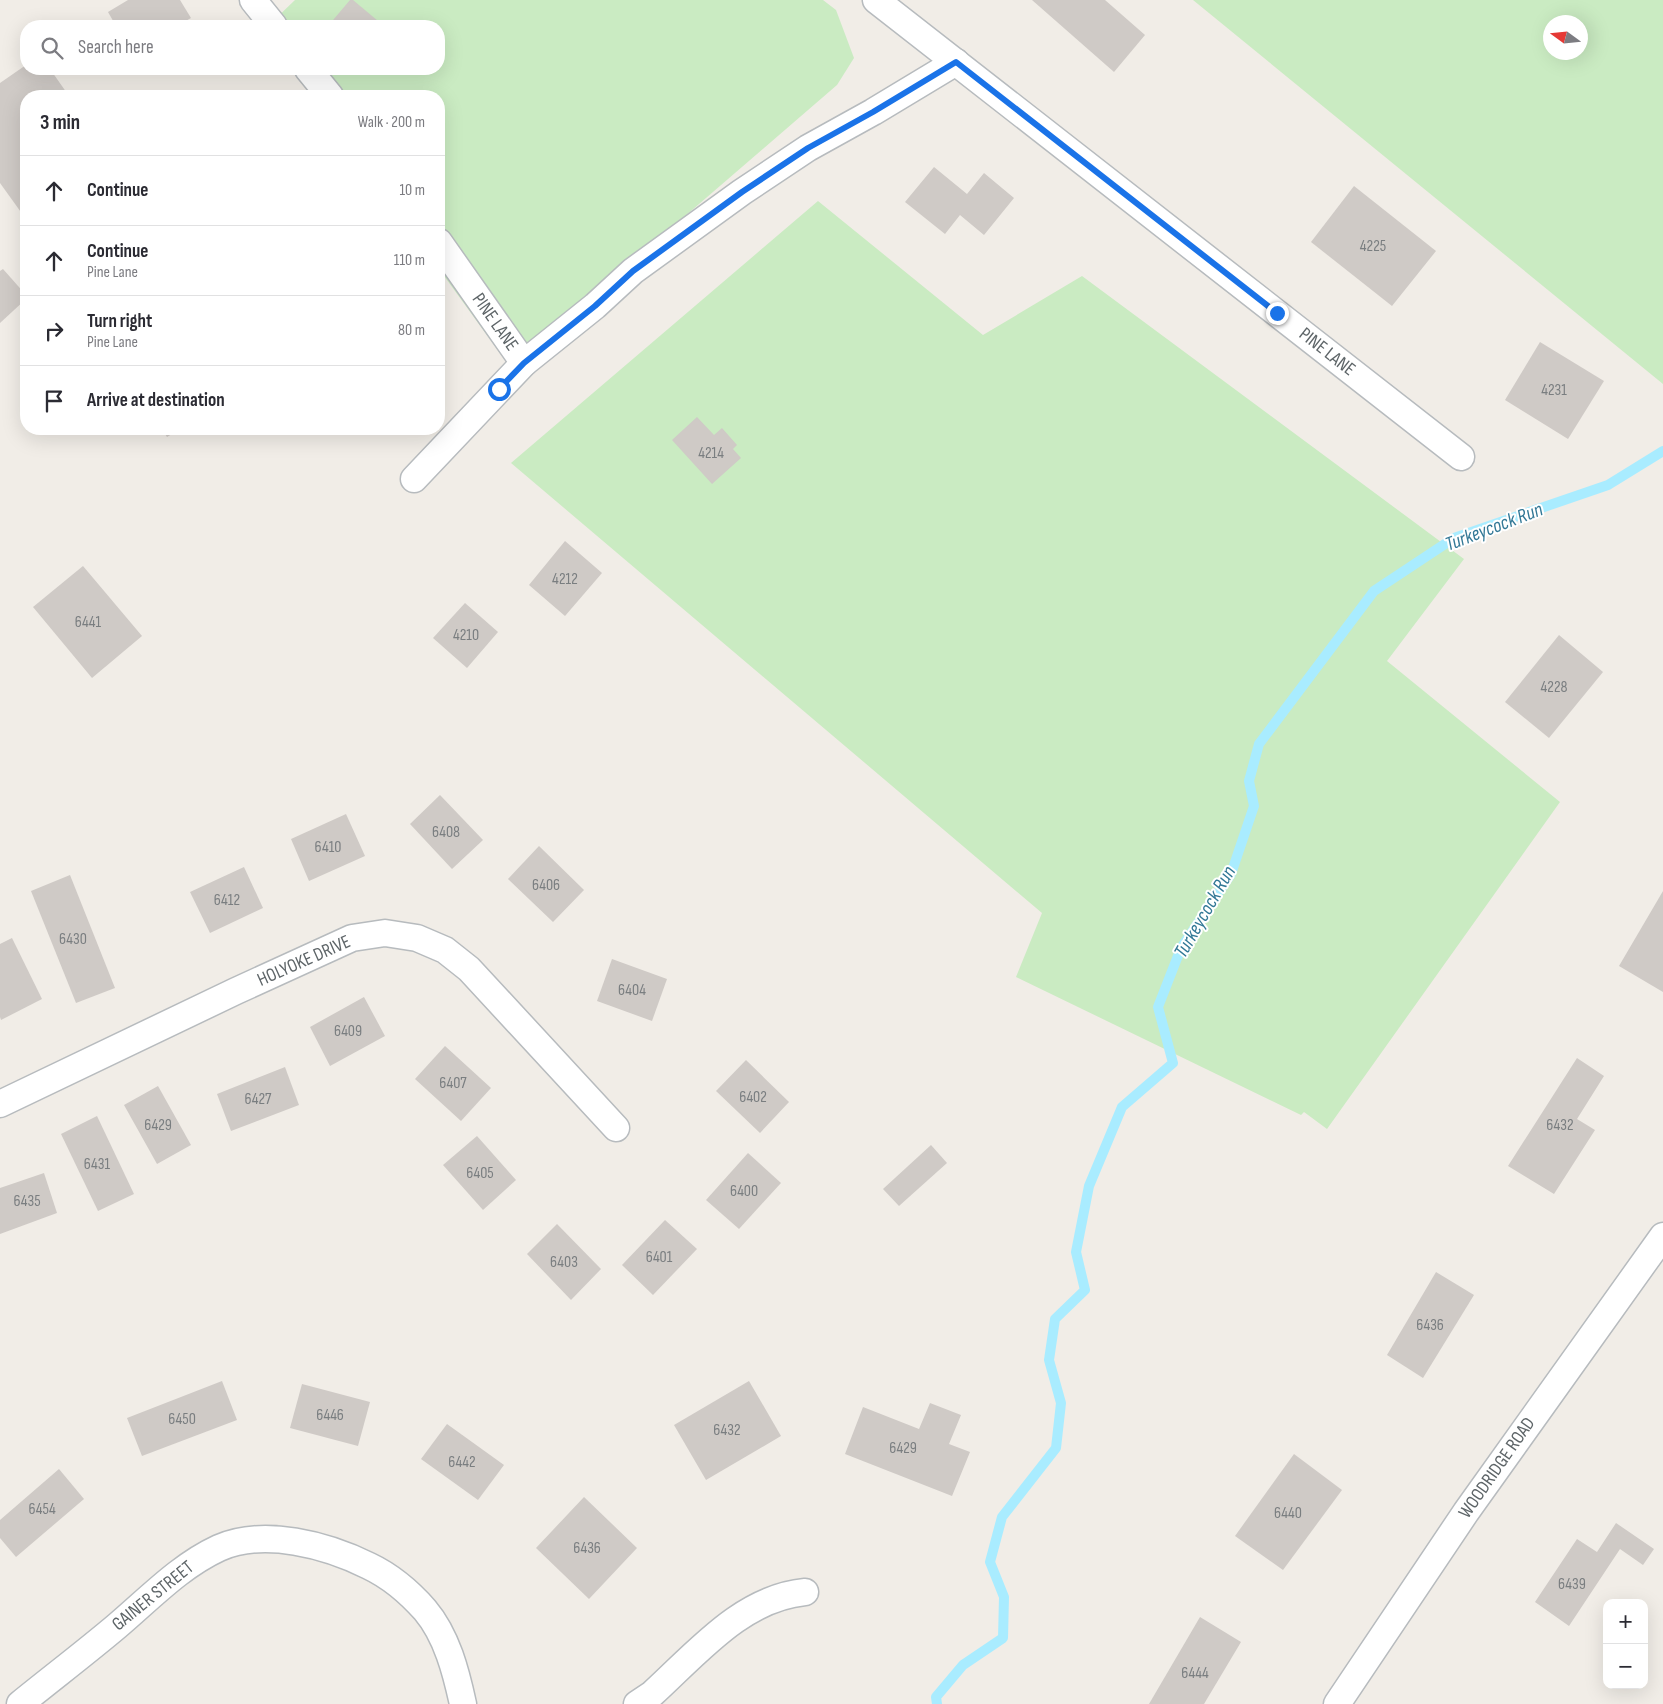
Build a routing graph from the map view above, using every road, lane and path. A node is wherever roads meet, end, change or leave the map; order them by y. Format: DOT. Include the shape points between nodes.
graph roads {
  1 [pos="253,0"];
  2 [pos="876,0"];
  3 [pos="269,20"];
  4 [pos="956,62"];
  5 [pos="313,75"];
  6 [pos="325,90"];
  7 [pos="445,251"];
  8 [pos="524,363"];
  9 [pos="1461,457"];
  10 [pos="414,479"];
  11 [pos="0,1104"];
  12 [pos="616,1128"];
  13 [pos="1663,1236"];
  14 [pos="1653,1263"];
  15 [pos="805,1592"];
  16 [pos="20,1704"];
  17 [pos="463,1704"];
  18 [pos="637,1704"];
  19 [pos="1337,1704"];
  1 -- 3 [label="street"];
  2 -- 4 [label="street, PINE LANE"];
  4 -- 8 [label="street, PINE LANE" via="808,148 742,192 633,271"];
  4 -- 9 [label="street, PINE LANE"];
  5 -- 6 [label="street"];
  7 -- 8 [label="street, PINE LANE"];
  8 -- 10 [label="street"];
  11 -- 12 [label="street, HOLYOKE DRIVE" via="352,938 386,933 417,938 445,950 469,969"];
  13 -- 14 [label="street, WOODRIDGE ROAD"];
  14 -- 19 [label="street, WOODRIDGE ROAD" via="1466,1512"];
  15 -- 18 [label="street" via="763,1603 733,1620"];
  16 -- 17 [label="street, GAINER STREET" via="118,1626 184,1568 220,1547 252,1539 283,1539 332,1551 370,1566 400,1585 426,1611 442,1636"];
}
